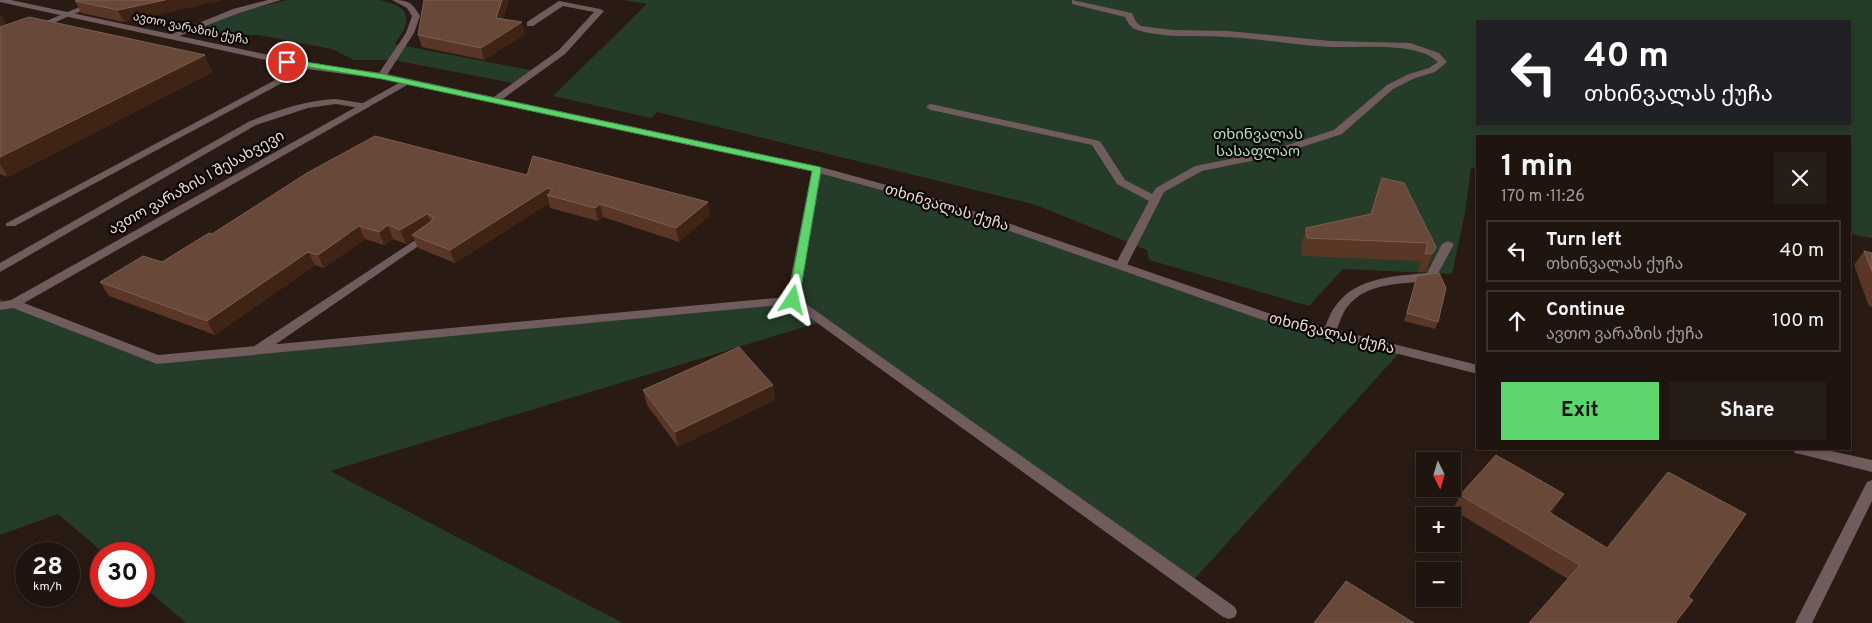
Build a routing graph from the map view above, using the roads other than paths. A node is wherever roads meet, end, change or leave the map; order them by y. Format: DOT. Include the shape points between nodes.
graph roads {
  1 [pos="0,0"];
  2 [pos="103,0"];
  3 [pos="278,0"];
  4 [pos="396,0"];
  5 [pos="1075,2"];
  6 [pos="68,14"];
  7 [pos="530,24"];
  8 [pos="26,32"];
  9 [pos="171,36"];
  10 [pos="307,66"];
  11 [pos="382,76"];
  12 [pos="406,82"];
  13 [pos="494,101"];
  14 [pos="365,106"];
  15 [pos="931,107"];
  16 [pos="817,169"];
  17 [pos="1155,200"];
  18 [pos="11,224"];
  19 [pos="431,232"];
  20 [pos="1448,244"];
  21 [pos="1121,265"];
  22 [pos="0,268"];
  23 [pos="793,300"];
  24 [pos="14,304"];
  25 [pos="0,306"];
  26 [pos="1328,332"];
  27 [pos="258,350"];
  28 [pos="1476,369"];
  29 [pos="1804,450"];
  30 [pos="1872,466"];
  31 [pos="1872,486"];
  32 [pos="1230,612"];
  33 [pos="1803,623"];
  1 -- 6 [label="street, ავთო ვარაზის ქუჩა"];
  2 -- 6 [label="street"];
  3 -- 9 [label="street" via="236,11"];
  4 -- 11 [label="street" via="410,6 416,16 410,33"];
  5 -- 17 [label="street" via="1129,15 1138,28 1330,44 1410,46 1436,55 1443,62 1432,70 1390,87 1338,132 1267,155 1199,168 1160,190"];
  6 -- 8 [label="street"];
  6 -- 9 [label="street, ავთო ვარაზის ქუჩა"];
  7 -- 13 [label="street" via="562,3 600,11 562,52"];
  9 -- 10 [label="street, ავთო ვარაზის ქუჩა"];
  10 -- 11 [label="street, ავთო ვარაზის ქუჩა"];
  10 -- 18 [label="street"];
  11 -- 12 [label="street, ავთო ვარაზის ქუჩა"];
  12 -- 13 [label="street, თხინვალას ქუჩა"];
  12 -- 14 [label="street, ავთო ვარაზის I შესახვევი"];
  13 -- 16 [label="street, თხინვალას ქუჩა"];
  14 -- 22 [label="street" via="354,102 317,103 285,110 253,124"];
  14 -- 24 [label="street, ავთო ვარაზის I შესახვევი"];
  15 -- 17 [label="street" via="1096,143 1121,182"];
  16 -- 21 [label="street, თხინვალას ქუჩა" via="937,202"];
  16 -- 23 [label="street"];
  17 -- 21 [label="street"];
  19 -- 27 [label="street"];
  20 -- 26 [label="street" via="1431,276 1388,280 1364,287 1343,304"];
  21 -- 26 [label="street, თხინვალას ქუჩა" via="1264,316"];
  23 -- 27 [label="street"];
  23 -- 32 [label="street"];
  24 -- 25 [label="street, ავთო ვარაზის I შესახვევი"];
  24 -- 27 [label="street" via="157,360"];
  26 -- 28 [label="street, თხინვალას ქუჩა"];
  29 -- 30 [label="street"];
  31 -- 33 [label="street"];
}
